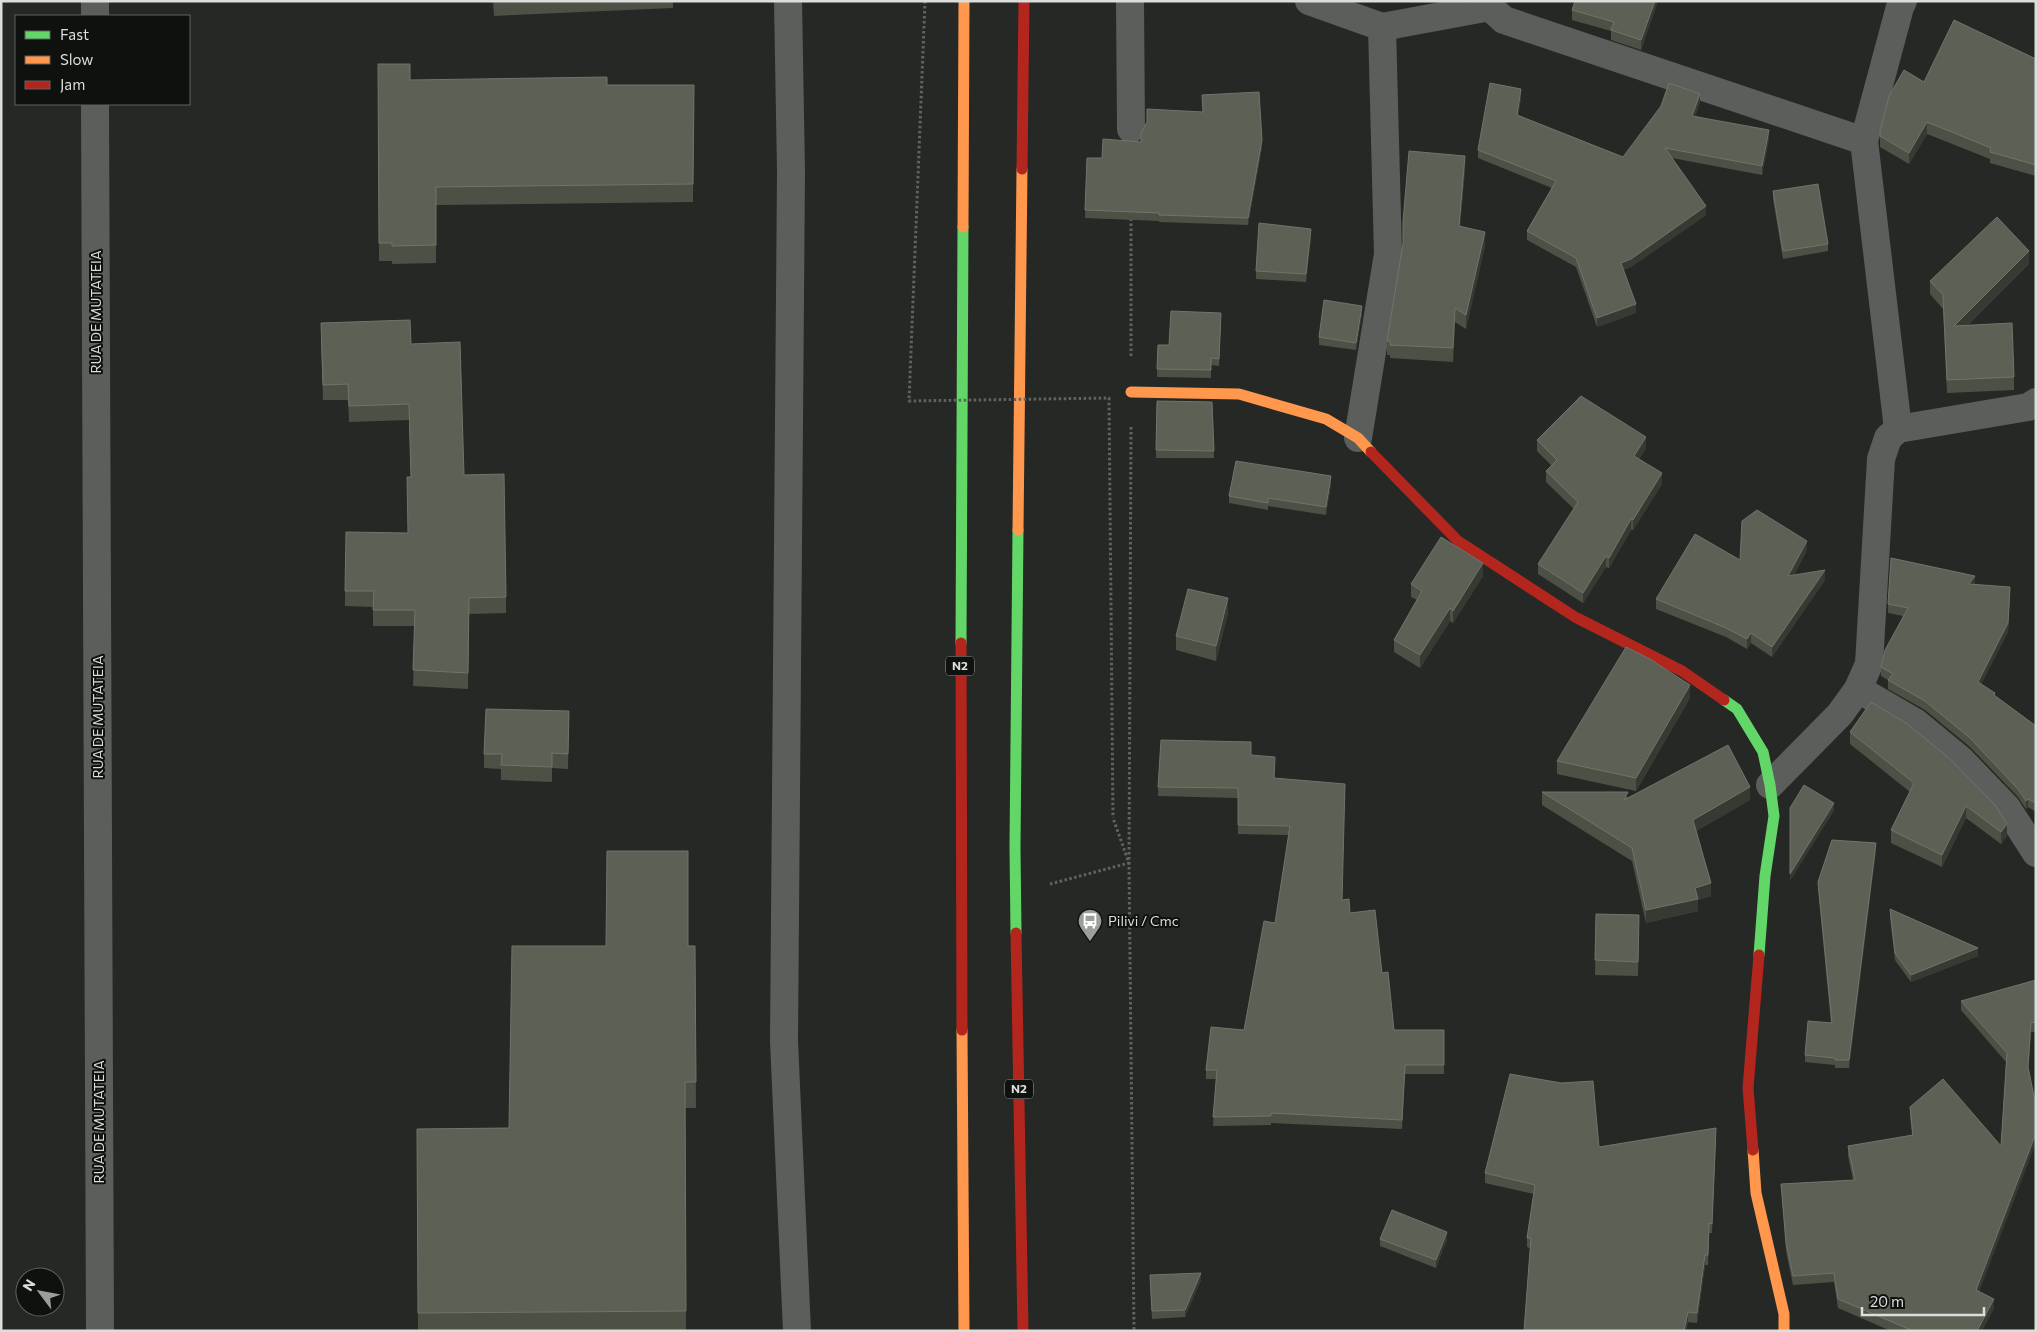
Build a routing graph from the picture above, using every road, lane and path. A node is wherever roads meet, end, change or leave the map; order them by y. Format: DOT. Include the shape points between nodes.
graph roads {
  1 [pos="95,1"];
  2 [pos="788,1"];
  3 [pos="925,1"];
  4 [pos="964,1"];
  5 [pos="1024,1"];
  6 [pos="1130,1"];
  7 [pos="1309,1"];
  8 [pos="1903,1"];
  9 [pos="1486,4"];
  10 [pos="95,15"];
  11 [pos="1382,27"];
  12 [pos="95,105"];
  13 [pos="1131,129"];
  14 [pos="1864,141"];
  15 [pos="1131,217"];
  16 [pos="1131,392"];
  17 [pos="2036,402"];
  18 [pos="1898,428"];
  19 [pos="1358,438"];
  20 [pos="1858,690"];
  21 [pos="1770,785"];
  22 [pos="2036,853"];
  23 [pos="1129,863"];
  24 [pos="1016,892"];
  25 [pos="100,1331"];
  26 [pos="797,1331"];
  27 [pos="964,1331"];
  28 [pos="1023,1331"];
  29 [pos="1134,1331"];
  30 [pos="1784,1331"];
  1 -- 10 [label="street"];
  2 -- 26 [label="street" via="791,182 784,1041"];
  3 -- 23 [label="path, bridge" via="909,401 1109,398 1113,818"];
  4 -- 27 [label="main road, N2" via="960,792"];
  5 -- 24 [label="main road, N2"];
  6 -- 13 [label="street"];
  7 -- 11 [label="street"];
  8 -- 14 [label="street"];
  9 -- 11 [label="street"];
  9 -- 14 [label="street" via="1504,20"];
  11 -- 19 [label="street" via="1388,254"];
  12 -- 25 [label="street, RUA DE MUTATEIA"];
  14 -- 18 [label="street"];
  15 -- 16 [label="path"];
  16 -- 19 [label="main road" via="1239,394 1326,419"];
  16 -- 23 [label="path"];
  17 -- 18 [label="street" via="2028,407"];
  18 -- 20 [label="street" via="1888,438 1881,459 1869,664"];
  19 -- 21 [label="main road" via="1458,541 1575,617 1682,670 1737,709 1763,752"];
  20 -- 21 [label="street" via="1840,714"];
  20 -- 22 [label="street" via="1915,722 1960,759 2007,808"];
  21 -- 30 [label="main road" via="1774,816 1764,876 1748,1088 1756,1193 1784,1314"];
  23 -- 24 [label="path"];
  23 -- 29 [label="path"];
  24 -- 28 [label="main road, N2"];
}
